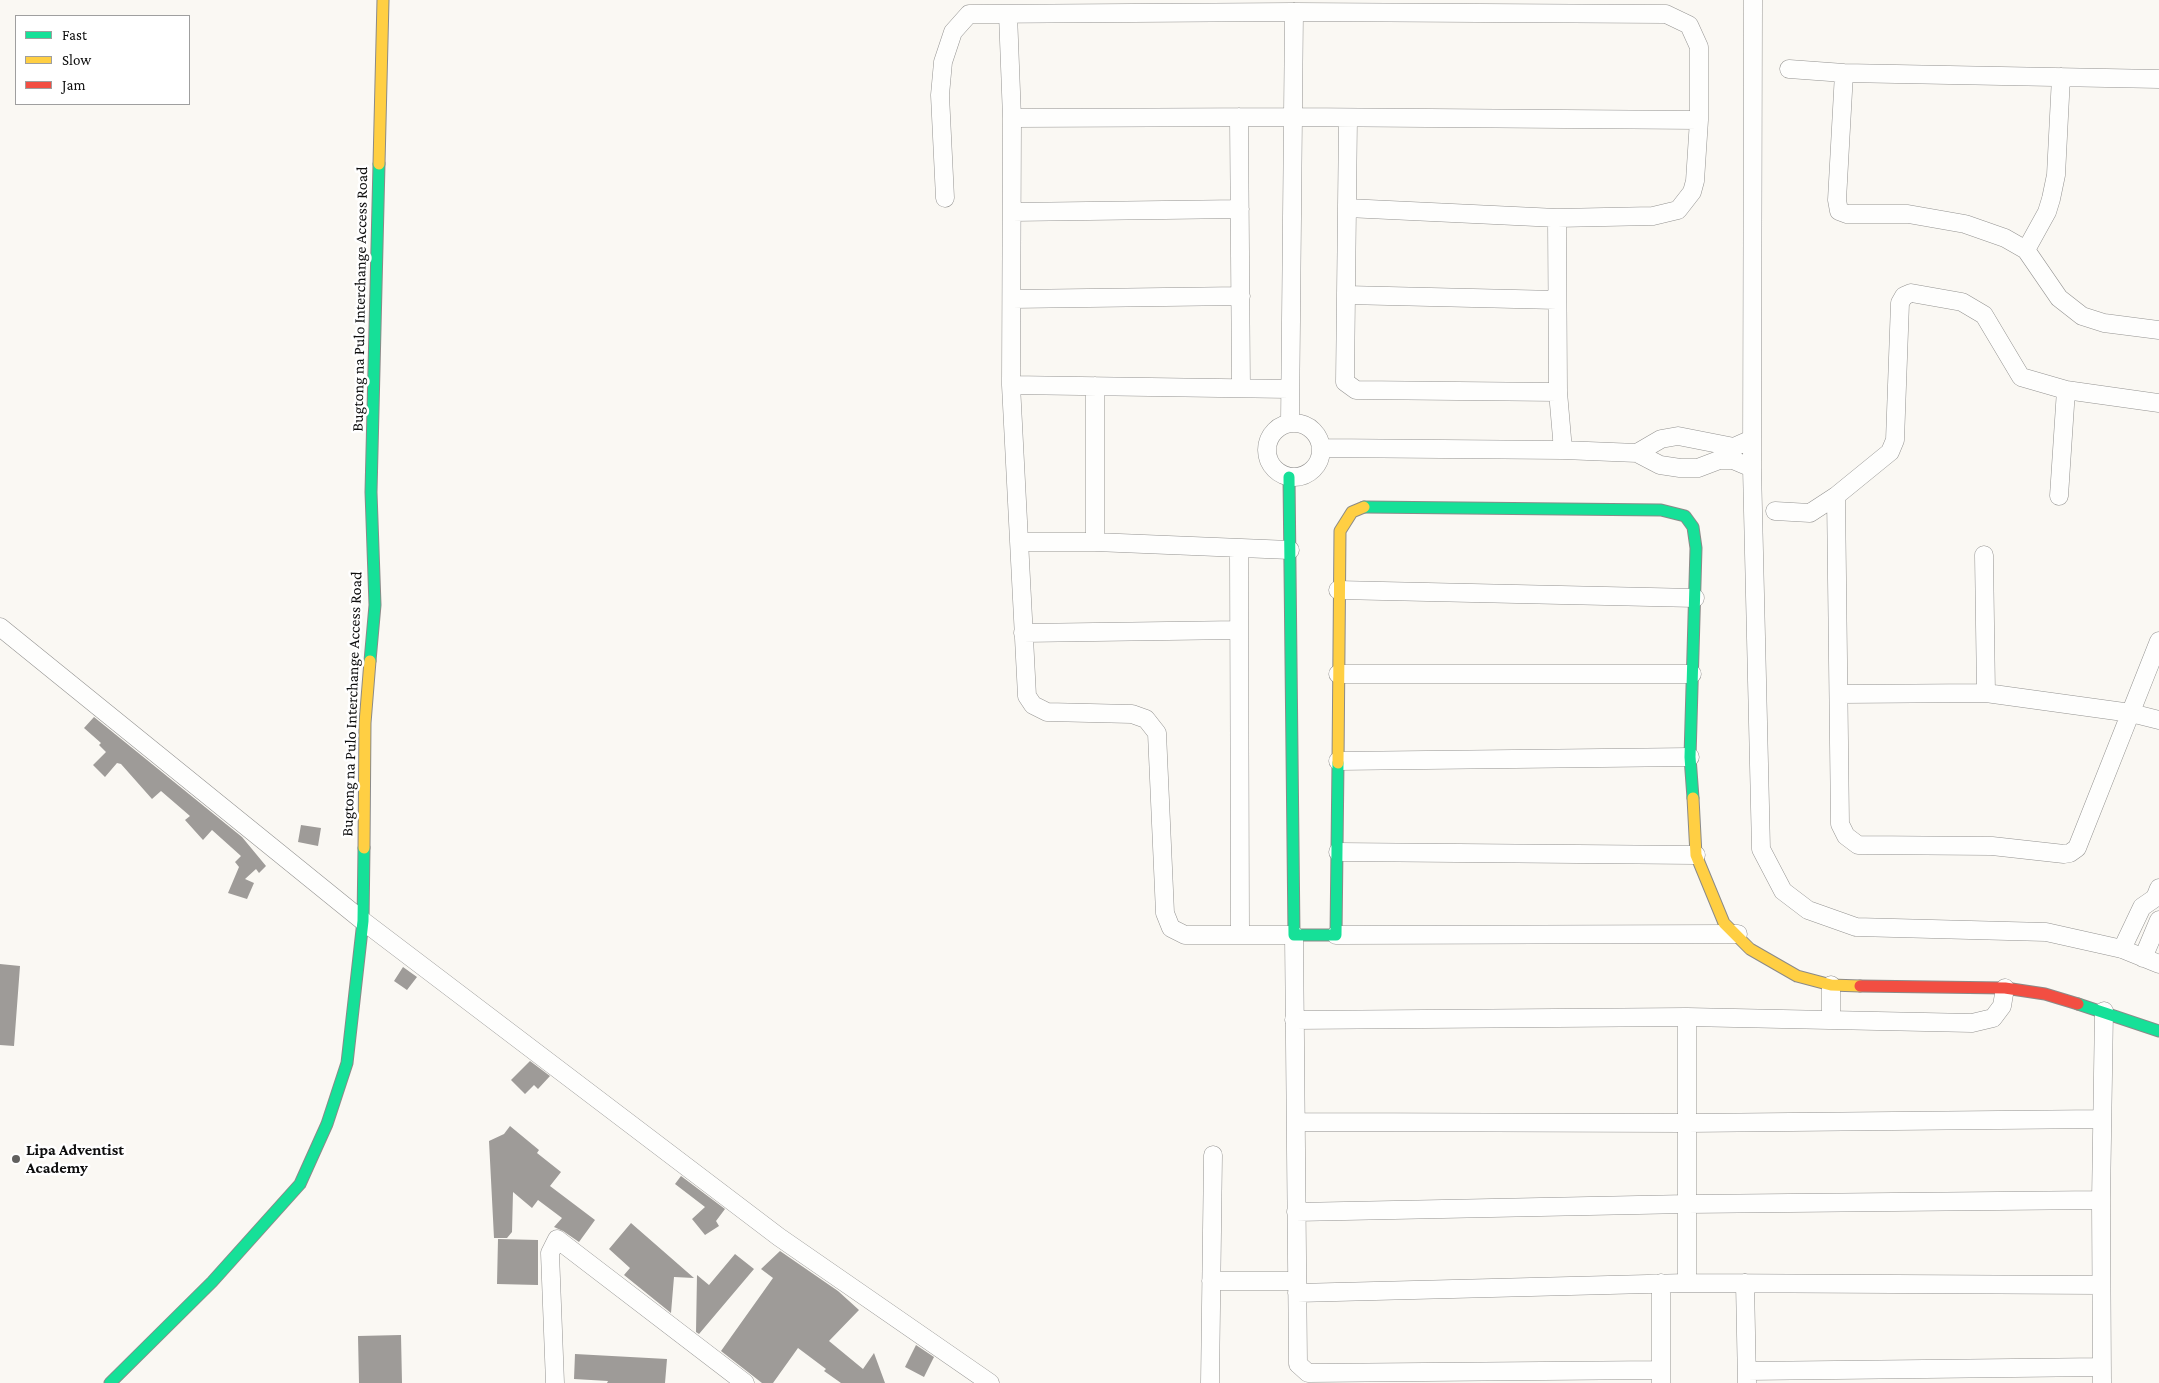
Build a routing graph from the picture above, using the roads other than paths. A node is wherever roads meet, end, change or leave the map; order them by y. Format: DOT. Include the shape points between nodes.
graph roads {
  1 [pos="383,0"];
  2 [pos="1753,0"];
  3 [pos="1294,12"];
  4 [pos="1008,14"];
  5 [pos="1789,69"];
  6 [pos="1844,73"];
  7 [pos="2061,77"];
  8 [pos="2159,79"];
  9 [pos="1239,117"];
  10 [pos="1293,117"];
  11 [pos="1012,118"];
  12 [pos="1348,118"];
  13 [pos="1699,120"];
  14 [pos="945,198"];
  15 [pos="1347,208"];
  16 [pos="1240,210"];
  17 [pos="1012,212"];
  18 [pos="1557,218"];
  19 [pos="2026,250"];
  20 [pos="1346,295"];
  21 [pos="1240,296"];
  22 [pos="1012,299"];
  23 [pos="1557,300"];
  24 [pos="2159,330"];
  25 [pos="1011,385"];
  26 [pos="1095,386"];
  27 [pos="1241,388"];
  28 [pos="1289,389"];
  29 [pos="2066,390"];
  30 [pos="1558,392"];
  31 [pos="2159,403"];
  32 [pos="1290,423"];
  33 [pos="1752,439"];
  34 [pos="1321,448"];
  35 [pos="1563,450"];
  36 [pos="1637,454"];
  37 [pos="1752,468"];
  38 [pos="1289,477"];
  39 [pos="1836,496"];
  40 [pos="2060,496"];
  41 [pos="1776,511"];
  42 [pos="1019,542"];
  43 [pos="1094,542"];
  44 [pos="1239,548"];
  45 [pos="1290,550"];
  46 [pos="1984,556"];
  47 [pos="1338,590"];
  48 [pos="1694,598"];
  49 [pos="0,627"];
  50 [pos="1240,630"];
  51 [pos="1023,633"];
  52 [pos="2159,641"];
  53 [pos="1338,674"];
  54 [pos="1692,674"];
  55 [pos="1840,694"];
  56 [pos="1986,694"];
  57 [pos="2130,713"];
  58 [pos="2159,720"];
  59 [pos="1690,757"];
  60 [pos="1338,761"];
  61 [pos="1338,852"];
  62 [pos="1696,855"];
  63 [pos="2158,899"];
  64 [pos="2159,920"];
  65 [pos="363,921"];
  66 [pos="1738,934"];
  67 [pos="1240,935"];
  68 [pos="1294,935"];
  69 [pos="1336,935"];
  70 [pos="2122,949"];
  71 [pos="2151,961"];
  72 [pos="1831,985"];
  73 [pos="2005,988"];
  74 [pos="2104,1011"];
  75 [pos="1687,1017"];
  76 [pos="1294,1020"];
  77 [pos="1831,1020"];
  78 [pos="2159,1031"];
  79 [pos="2102,1119"];
  80 [pos="1296,1122"];
  81 [pos="1687,1123"];
  82 [pos="1213,1155"];
  83 [pos="2101,1200"];
  84 [pos="1687,1204"];
  85 [pos="1296,1212"];
  86 [pos="1211,1281"];
  87 [pos="1661,1283"];
  88 [pos="1687,1283"];
  89 [pos="1745,1283"];
  90 [pos="2101,1285"];
  91 [pos="1297,1287"];
  92 [pos="2102,1375"];
  93 [pos="1660,1377"];
  94 [pos="1747,1377"];
  95 [pos="110,1383"];
  96 [pos="555,1383"];
  97 [pos="745,1383"];
  98 [pos="990,1383"];
  99 [pos="1210,1383"];
  1 -- 65 [label="street, Bugtong na Pulo Interchange Access Road" via="371,492 376,605 365,723"];
  2 -- 33 [label="street"];
  3 -- 4 [label="street"];
  3 -- 10 [label="street"];
  3 -- 13 [label="street" via="1666,14 1689,25 1699,47"];
  4 -- 11 [label="street"];
  4 -- 14 [label="street" via="969,14 953,32 944,62 940,95"];
  5 -- 6 [label="street"];
  6 -- 7 [label="street"];
  6 -- 19 [label="street" via="1839,211 1847,214 1908,214 1965,224 2005,238"];
  7 -- 8 [label="street"];
  7 -- 19 [label="street" via="2056,175 2047,212"];
  9 -- 10 [label="street"];
  9 -- 11 [label="street"];
  9 -- 16 [label="street"];
  10 -- 12 [label="street"];
  10 -- 28 [label="street"];
  11 -- 17 [label="street"];
  12 -- 13 [label="street"];
  12 -- 15 [label="street"];
  13 -- 18 [label="street" via="1695,181 1692,192 1678,210 1652,216"];
  15 -- 18 [label="street"];
  15 -- 20 [label="street"];
  16 -- 17 [label="street"];
  16 -- 21 [label="street"];
  17 -- 22 [label="street"];
  18 -- 23 [label="street"];
  19 -- 24 [label="street" via="2059,298 2082,316 2104,323"];
  20 -- 23 [label="street"];
  20 -- 30 [label="street" via="1345,382 1356,390"];
  21 -- 22 [label="street"];
  21 -- 27 [label="street"];
  22 -- 25 [label="street"];
  23 -- 30 [label="street"];
  25 -- 26 [label="street"];
  25 -- 42 [label="street"];
  26 -- 27 [label="street"];
  26 -- 43 [label="street"];
  27 -- 28 [label="street"];
  28 -- 32 [label="street"];
  29 -- 31 [label="street"];
  29 -- 39 [label="street" via="2021,377 1984,315 1972,307 1911,292 1900,303 1895,440 1890,452"];
  29 -- 40 [label="street"];
  30 -- 35 [label="street"];
  32 -- 34 [label="street" via="1299,423 1314,432"];
  32 -- 38 [label="street" via="1275,431 1267,446 1274,469"];
  33 -- 36 [label="street" via="1734,447 1678,436 1661,439"];
  33 -- 37 [label="street"];
  34 -- 35 [label="street"];
  34 -- 38 [label="street" via="1318,464 1312,470 1306,475"];
  35 -- 36 [label="street"];
  36 -- 37 [label="street" via="1660,465 1680,468 1698,468 1719,460 1733,460"];
  37 -- 70 [label="street" via="1761,849 1782,891 1808,910 1856,927 2046,932"];
  38 -- 45 [label="street"];
  39 -- 41 [label="street" via="1810,513"];
  39 -- 55 [label="street"];
  42 -- 43 [label="street"];
  42 -- 51 [label="street"];
  43 -- 44 [label="street"];
  44 -- 45 [label="street"];
  44 -- 50 [label="street"];
  45 -- 68 [label="street"];
  46 -- 56 [label="street"];
  47 -- 48 [label="street"];
  47 -- 48 [label="street" via="1340,530 1352,512 1368,506 1661,510 1685,516 1693,527 1696,548"];
  47 -- 53 [label="street"];
  48 -- 54 [label="street"];
  49 -- 65 [label="street"];
  50 -- 51 [label="street"];
  50 -- 67 [label="street"];
  51 -- 67 [label="street" via="1027,696 1033,705 1047,712 1132,714 1146,718 1157,733 1165,913 1171,928 1185,935"];
  52 -- 57 [label="street"];
  53 -- 54 [label="street"];
  53 -- 60 [label="street"];
  54 -- 59 [label="street"];
  55 -- 56 [label="street"];
  55 -- 57 [label="street" via="1840,824 1846,836 1858,845 1992,846 2070,853 2077,848"];
  56 -- 57 [label="street"];
  57 -- 58 [label="street"];
  59 -- 60 [label="street"];
  59 -- 62 [label="street"];
  60 -- 61 [label="street"];
  61 -- 62 [label="street"];
  61 -- 69 [label="street"];
  62 -- 66 [label="street" via="1724,922"];
  63 -- 70 [label="street" via="2142,907"];
  64 -- 71 [label="street"];
  65 -- 95 [label="street, Bugtong na Pulo Interchange Access Road" via="347,1062 327,1124 300,1184 212,1282"];
  65 -- 98 [label="street" via="778,1237"];
  66 -- 69 [label="street"];
  66 -- 72 [label="street" via="1750,948 1797,976"];
  67 -- 68 [label="street"];
  68 -- 69 [label="street"];
  68 -- 76 [label="street"];
  70 -- 71 [label="street"];
  72 -- 73 [label="street"];
  72 -- 77 [label="street"];
  73 -- 74 [label="street" via="2045,994"];
  73 -- 77 [label="street" via="2002,1006 1993,1018 1972,1023"];
  74 -- 78 [label="street"];
  74 -- 79 [label="street"];
  75 -- 76 [label="street"];
  75 -- 77 [label="street"];
  75 -- 81 [label="street"];
  76 -- 80 [label="street"];
  79 -- 81 [label="street"];
  79 -- 83 [label="street"];
  80 -- 81 [label="street"];
  80 -- 85 [label="street"];
  81 -- 84 [label="street"];
  82 -- 86 [label="street"];
  83 -- 84 [label="street"];
  83 -- 90 [label="street"];
  84 -- 85 [label="street"];
  84 -- 88 [label="street"];
  85 -- 91 [label="street"];
  86 -- 91 [label="street"];
  86 -- 99 [label="street"];
  87 -- 88 [label="street"];
  87 -- 91 [label="street"];
  87 -- 93 [label="street"];
  88 -- 89 [label="street"];
  89 -- 90 [label="street"];
  89 -- 94 [label="street"];
  90 -- 92 [label="street"];
  91 -- 93 [label="street" via="1298,1364 1308,1373"];
  92 -- 94 [label="street"];
  96 -- 97 [label="street" via="550,1258 557,1239"];
}
